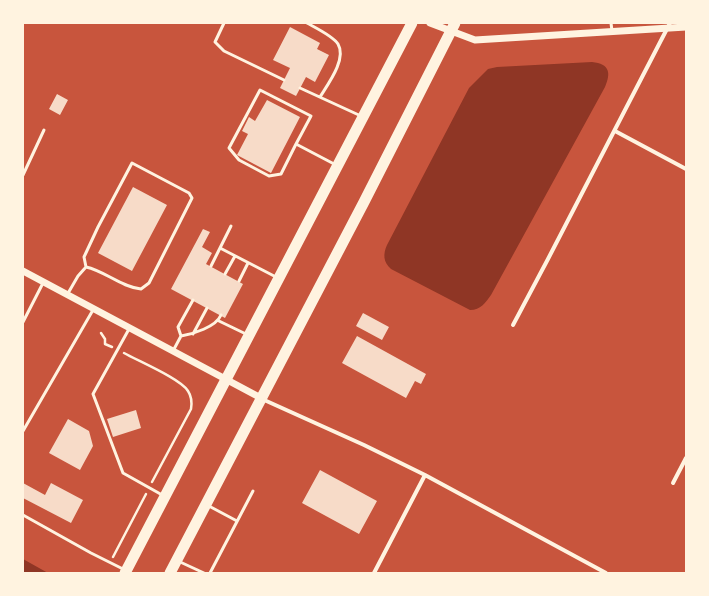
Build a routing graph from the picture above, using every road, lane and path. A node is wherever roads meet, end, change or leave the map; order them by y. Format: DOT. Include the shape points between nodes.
graph roads {
  1 [pos="224,23"];
  2 [pos="307,23"];
  3 [pos="412,23"];
  4 [pos="430,23"];
  5 [pos="669,26"];
  6 [pos="453,27"];
  7 [pos="611,27"];
  8 [pos="686,27"];
  9 [pos="284,80"];
  10 [pos="300,88"];
  11 [pos="320,98"];
  12 [pos="363,117"];
  13 [pos="44,130"];
  14 [pos="615,131"];
  15 [pos="296,144"];
  16 [pos="338,166"];
  17 [pos="686,169"];
  18 [pos="23,175"];
  19 [pos="231,226"];
  20 [pos="220,248"];
  21 [pos="235,256"];
  22 [pos="248,263"];
  23 [pos="211,266"];
  24 [pos="86,267"];
  25 [pos="23,272"];
  26 [pos="225,274"];
  27 [pos="279,279"];
  28 [pos="239,281"];
  29 [pos="44,282"];
  30 [pos="67,295"];
  31 [pos="193,300"];
  32 [pos="207,308"];
  33 [pos="94,310"];
  34 [pos="221,316"];
  35 [pos="218,321"];
  36 [pos="23,322"];
  37 [pos="513,325"];
  38 [pos="129,329"];
  39 [pos="101,333"];
  40 [pos="193,334"];
  41 [pos="181,336"];
  42 [pos="250,336"];
  43 [pos="117,350"];
  44 [pos="173,352"];
  45 [pos="226,380"];
  46 [pos="261,398"];
  47 [pos="23,431"];
  48 [pos="686,458"];
  49 [pos="425,475"];
  50 [pos="674,483"];
  51 [pos="149,488"];
  52 [pos="253,491"];
  53 [pos="165,496"];
  54 [pos="206,504"];
  55 [pos="23,515"];
  56 [pos="237,521"];
  57 [pos="177,560"];
  58 [pos="110,563"];
  59 [pos="126,572"];
  60 [pos="170,573"];
  61 [pos="204,573"];
  62 [pos="210,573"];
  63 [pos="374,573"];
  64 [pos="606,573"];
  1 -- 9 [label="lane" via="215,42 224,51"];
  2 -- 11 [label="lane" via="338,43 342,54"];
  3 -- 12 [label="highway"];
  4 -- 6 [label="street"];
  5 -- 7 [label="street"];
  5 -- 8 [label="street"];
  5 -- 14 [label="street"];
  6 -- 7 [label="street" via="475,40"];
  6 -- 46 [label="highway"];
  10 -- 11 [label="lane"];
  11 -- 12 [label="lane"];
  12 -- 16 [label="highway"];
  13 -- 18 [label="lane"];
  14 -- 17 [label="street"];
  14 -- 37 [label="street"];
  15 -- 15 [label="lane" via="311,116 260,90 229,148 239,160 269,176 281,174"];
  15 -- 16 [label="lane"];
  16 -- 27 [label="highway"];
  19 -- 20 [label="lane"];
  20 -- 21 [label="lane"];
  20 -- 23 [label="lane"];
  21 -- 22 [label="lane"];
  21 -- 26 [label="lane"];
  22 -- 27 [label="lane"];
  22 -- 28 [label="lane"];
  24 -- 24 [label="lane" via="141,289 149,283 192,198 189,193 132,163 84,257"];
  24 -- 30 [label="lane"];
  25 -- 29 [label="street"];
  27 -- 42 [label="highway"];
  29 -- 30 [label="street"];
  29 -- 36 [label="lane"];
  30 -- 33 [label="street"];
  31 -- 41 [label="lane" via="178,327"];
  32 -- 40 [label="lane"];
  33 -- 38 [label="street"];
  33 -- 47 [label="lane"];
  34 -- 35 [label="lane"];
  35 -- 40 [label="lane"];
  35 -- 42 [label="lane"];
  38 -- 43 [label="lane"];
  38 -- 44 [label="street"];
  39 -- 43 [label="path" via="105,344"];
  40 -- 41 [label="lane"];
  41 -- 44 [label="lane"];
  42 -- 45 [label="highway"];
  43 -- 51 [label="lane" via="93,394 123,473"];
  43 -- 51 [label="path" via="177,381 188,390 192,402 191,409"];
  44 -- 45 [label="street"];
  45 -- 46 [label="street"];
  45 -- 53 [label="highway"];
  46 -- 49 [label="street"];
  46 -- 54 [label="highway"];
  48 -- 50 [label="street"];
  49 -- 63 [label="street"];
  49 -- 64 [label="street"];
  51 -- 53 [label="lane"];
  51 -- 58 [label="path"];
  52 -- 56 [label="lane"];
  53 -- 59 [label="highway"];
  54 -- 56 [label="lane"];
  54 -- 57 [label="highway"];
  55 -- 58 [label="lane"];
  56 -- 62 [label="lane"];
  57 -- 60 [label="highway"];
  57 -- 61 [label="lane"];
  58 -- 59 [label="lane"];
}
